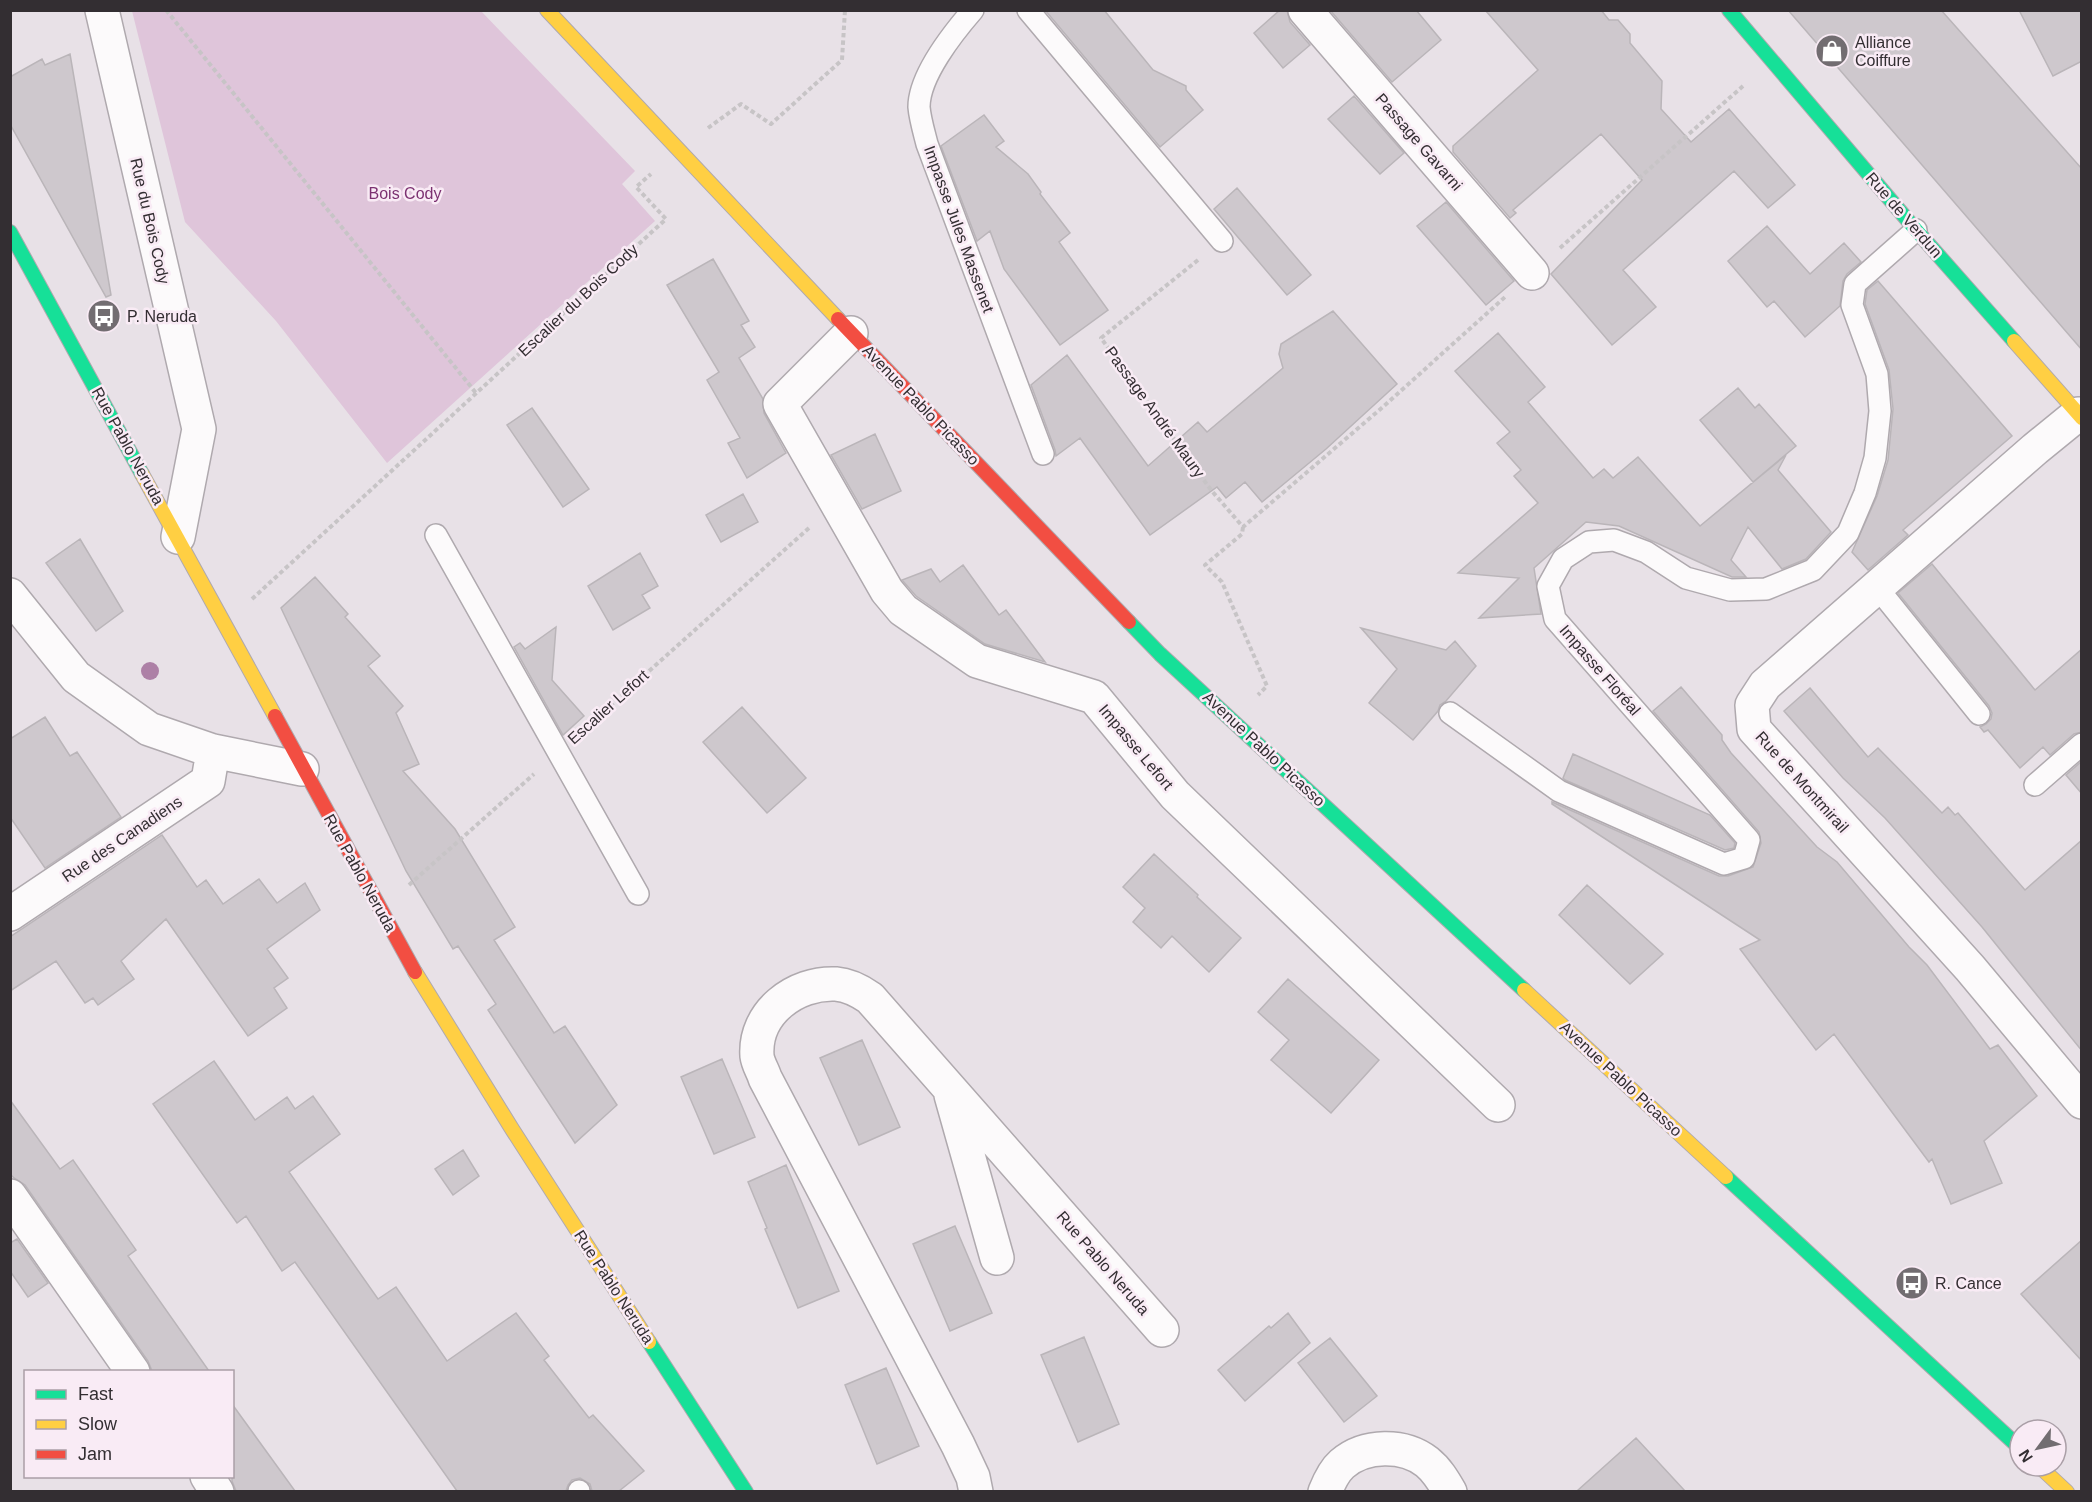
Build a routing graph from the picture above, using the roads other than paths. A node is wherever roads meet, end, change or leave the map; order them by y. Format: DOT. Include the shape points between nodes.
graph roads {
  1 [pos="102,10"];
  2 [pos="547,10"];
  3 [pos="972,10"];
  4 [pos="1028,10"];
  5 [pos="1305,10"];
  6 [pos="1729,10"];
  7 [pos="1916,230"];
  8 [pos="10,232"];
  9 [pos="1222,241"];
  10 [pos="1532,273"];
  11 [pos="851,333"];
  12 [pos="2080,416"];
  13 [pos="1043,453"];
  14 [pos="436,535"];
  15 [pos="178,537"];
  16 [pos="1876,586"];
  17 [pos="10,595"];
  18 [pos="1450,713"];
  19 [pos="1979,714"];
  20 [pos="2082,744"];
  21 [pos="213,751"];
  22 [pos="302,769"];
  23 [pos="2035,785"];
  24 [pos="638,894"];
  25 [pos="10,914"];
  26 [pos="949,1087"];
  27 [pos="2082,1102"];
  28 [pos="1498,1105"];
  29 [pos="10,1196"];
  30 [pos="997,1258"];
  31 [pos="1162,1330"];
  32 [pos="132,1370"];
  33 [pos="2008,1437"];
  34 [pos="208,1478"];
  35 [pos="2052,1478"];
  36 [pos="217,1491"];
  37 [pos="747,1491"];
  38 [pos="976,1491"];
  39 [pos="1324,1491"];
  40 [pos="1450,1491"];
  41 [pos="2067,1491"];
  1 -- 15 [label="street, Rue du Bois Cody" via="199,429"];
  2 -- 11 [label="street, Avenue Pablo Picasso"];
  3 -- 13 [label="lane, Impasse Jules Massenet" via="927,76 919,106 927,144"];
  4 -- 9 [label="lane"];
  5 -- 10 [label="street, Passage Gavarni"];
  6 -- 7 [label="street, Rue de Verdun"];
  7 -- 12 [label="street, Rue de Verdun"];
  7 -- 18 [label="lane, Impasse Floréal" via="1855,284 1852,305 1877,374 1880,411 1875,458 1848,533 1813,570 1766,589 1730,590 1686,578 1646,552 1614,540 1589,542 1563,559 1548,586 1555,618 1749,840 1743,858 1724,864 1559,791"];
  8 -- 15 [label="street, Rue Pablo Neruda"];
  11 -- 28 [label="street, Impasse Lefort" via="780,404 887,591 903,610 977,661 1094,697 1175,795"];
  11 -- 33 [label="street, Avenue Pablo Picasso" via="1160,654"];
  12 -- 16 [label="street, Rue de Montmirail"];
  14 -- 24 [label="lane"];
  15 -- 22 [label="street, Rue Pablo Neruda"];
  16 -- 19 [label="lane"];
  16 -- 27 [label="street, Rue de Montmirail" via="1765,685 1752,705 1754,729 1970,968"];
  17 -- 21 [label="street" via="76,677 149,729"];
  20 -- 23 [label="lane"];
  21 -- 22 [label="street"];
  21 -- 25 [label="street, Rue des Canadiens" via="208,781"];
  22 -- 37 [label="street, Rue Pablo Neruda" via="407,958 512,1129"];
  26 -- 30 [label="street, Rue Pablo Neruda"];
  26 -- 31 [label="street, Rue Pablo Neruda"];
  26 -- 38 [label="street, Rue Pablo Neruda" via="870,998 837,984 799,991 785,999 771,1012 758,1038 757,1058 765,1078 958,1445"];
  29 -- 32 [label="street"];
  34 -- 36 [label="street"];
  35 -- 41 [label="street"];
  39 -- 40 [label="street" via="1342,1464 1356,1456 1390,1448 1427,1461"];
}
